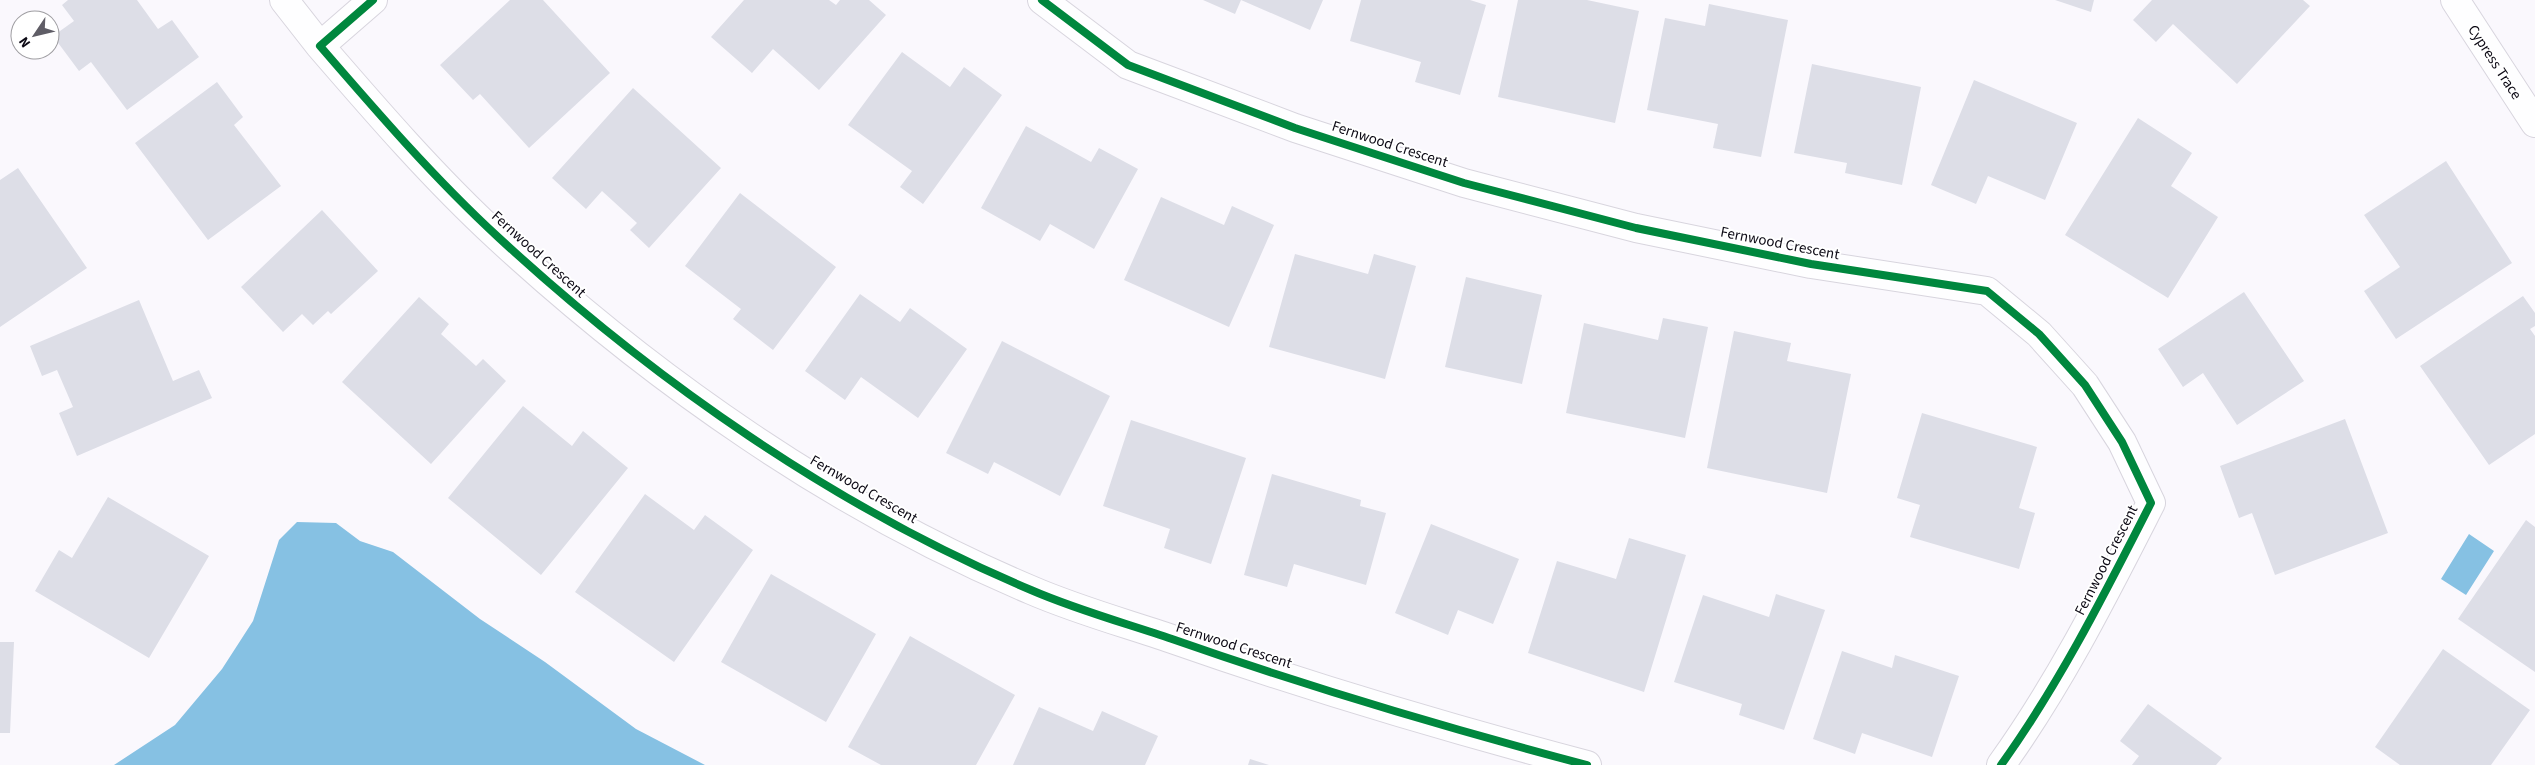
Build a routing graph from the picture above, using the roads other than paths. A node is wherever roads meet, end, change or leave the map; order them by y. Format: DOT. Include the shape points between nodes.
graph roads {
  1 [pos="284,0"];
  2 [pos="373,0"];
  3 [pos="1042,0"];
  4 [pos="2456,0"];
  5 [pos="320,46"];
  6 [pos="2535,123"];
  7 [pos="1587,765"];
  8 [pos="2001,765"];
  1 -- 5 [label="street, Fernwood Crescent"];
  2 -- 5 [label="street"];
  3 -- 8 [label="street, Fernwood Crescent" via="1128,65 1295,128 1464,183 1636,228 1782,258 1987,291 2039,334 2085,385 2122,442 2150,503 2090,624"];
  4 -- 6 [label="street, Cypress Trace"];
  5 -- 7 [label="street, Fernwood Crescent" via="405,144 496,235 593,321 704,405 803,471 907,530 1032,591 1227,658 1481,737"];
}
